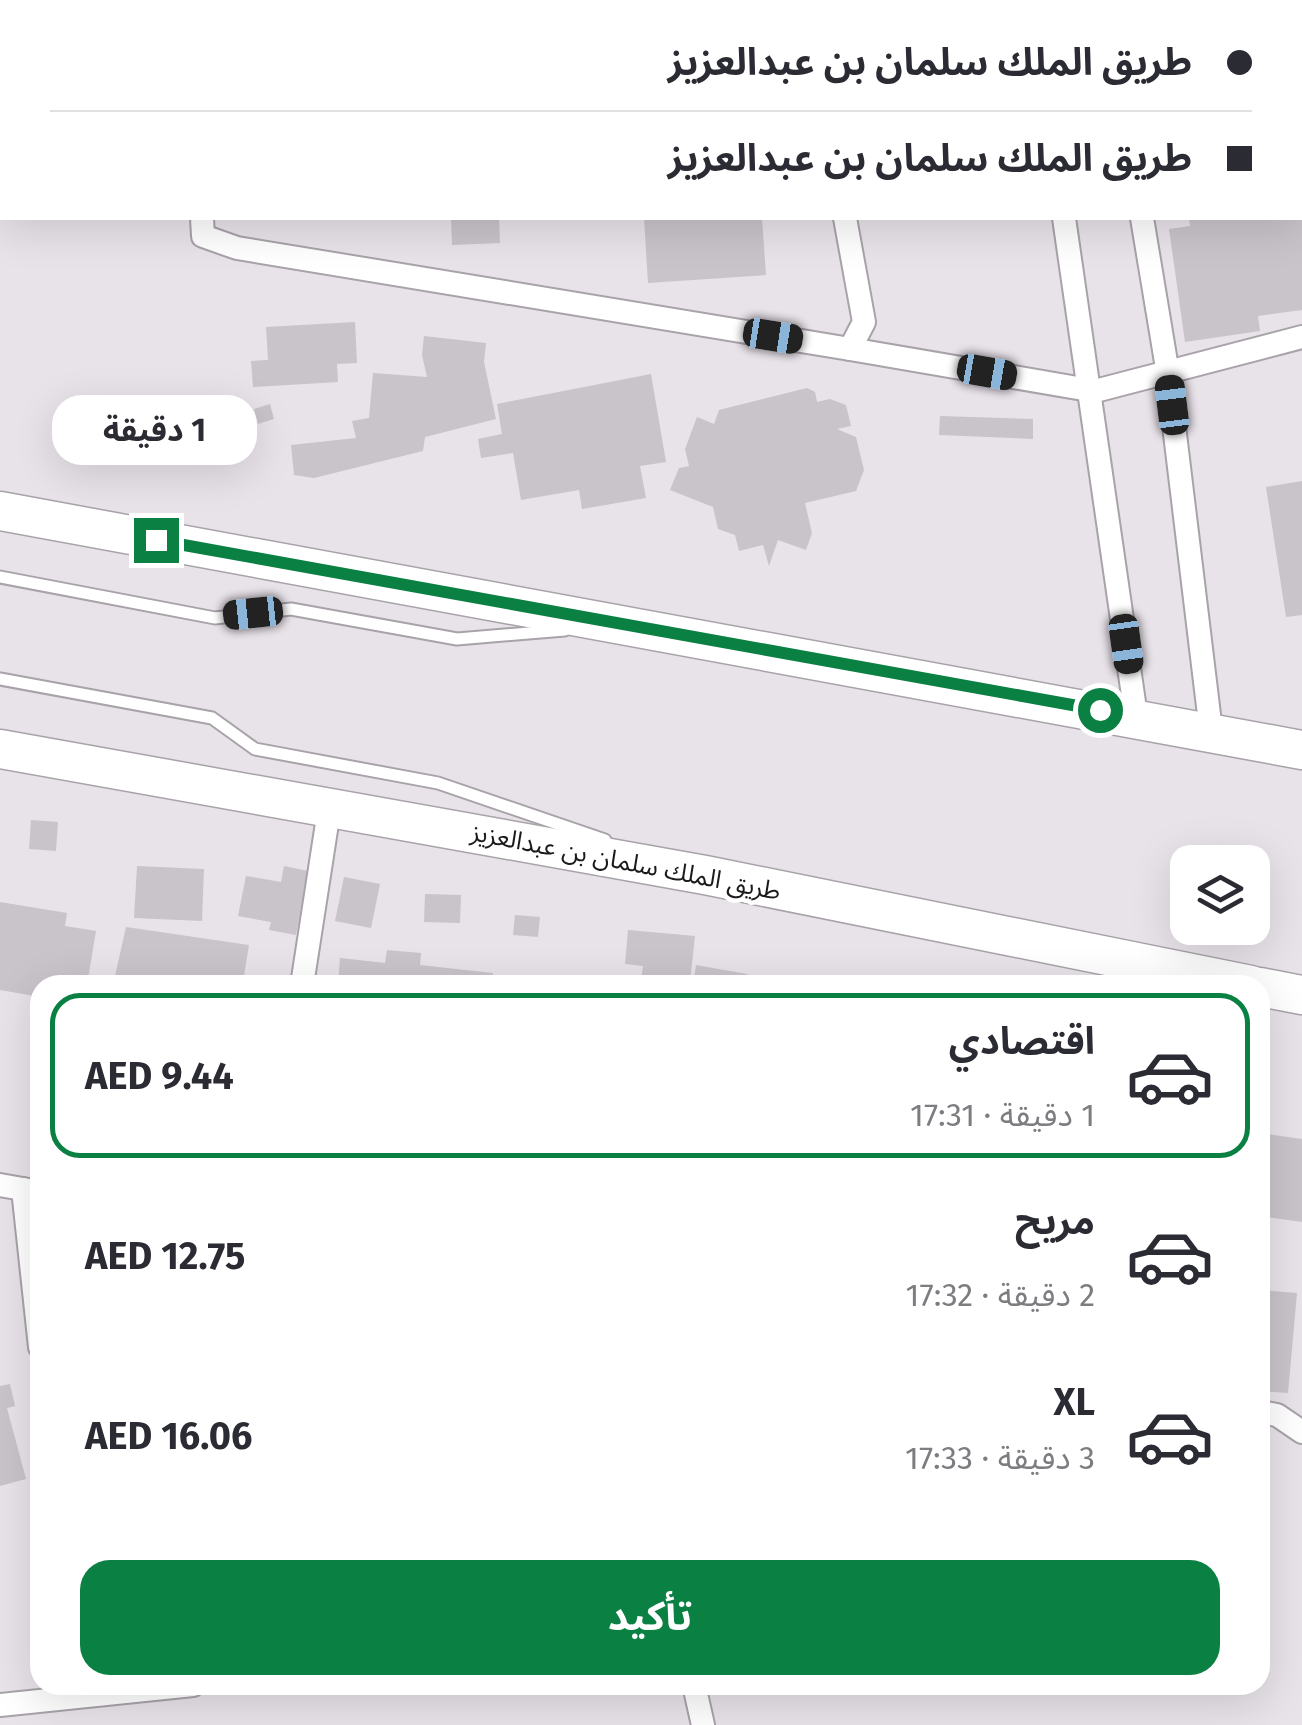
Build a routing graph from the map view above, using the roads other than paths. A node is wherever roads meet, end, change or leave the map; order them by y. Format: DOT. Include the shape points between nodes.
graph roads {
  1 [pos="202,220"];
  2 [pos="845,220"];
  3 [pos="1064,220"];
  4 [pos="1142,220"];
  5 [pos="1302,337"];
  6 [pos="850,348"];
  7 [pos="1168,368"];
  8 [pos="1090,389"];
  9 [pos="0,511"];
  10 [pos="0,577"];
  11 [pos="624,626"];
  12 [pos="0,679"];
  13 [pos="1136,716"];
  14 [pos="1211,731"];
  15 [pos="0,749"];
  16 [pos="1302,750"];
  17 [pos="330,804"];
  18 [pos="704,874"];
  19 [pos="304,975"];
  20 [pos="1201,975"];
  21 [pos="1270,989"];
  22 [pos="1302,996"];
  23 [pos="21,1188"];
  24 [pos="30,1264"];
  25 [pos="1270,1413"];
  26 [pos="1302,1432"];
  27 [pos="55,1695"];
  28 [pos="696,1695"];
  29 [pos="0,1705"];
  30 [pos="703,1725"];
  1 -- 6 [label="street" via="203,236 237,248"];
  2 -- 6 [label="street" via="864,322"];
  3 -- 8 [label="street"];
  4 -- 7 [label="street"];
  5 -- 7 [label="street"];
  6 -- 8 [label="street"];
  7 -- 8 [label="street"];
  7 -- 14 [label="street"];
  8 -- 13 [label="street"];
  9 -- 11 [label="main road"];
  10 -- 11 [label="lane" via="215,618 291,609 457,639"];
  11 -- 13 [label="main road"];
  12 -- 18 [label="lane" via="212,718 254,749 438,782"];
  13 -- 14 [label="main road"];
  14 -- 16 [label="main road"];
  15 -- 17 [label="main road, طريق الملك سلمان بن عبدالعزيز"];
  17 -- 18 [label="main road, طريق الملك سلمان بن عبدالعزيز"];
  17 -- 19 [label="street"];
  18 -- 20 [label="main road, طريق الملك سلمان بن عبدالعزيز"];
  21 -- 22 [label="main road"];
  23 -- 24 [label="street"];
  25 -- 26 [label="street"];
  27 -- 29 [label="street"];
  28 -- 30 [label="street"];
}
